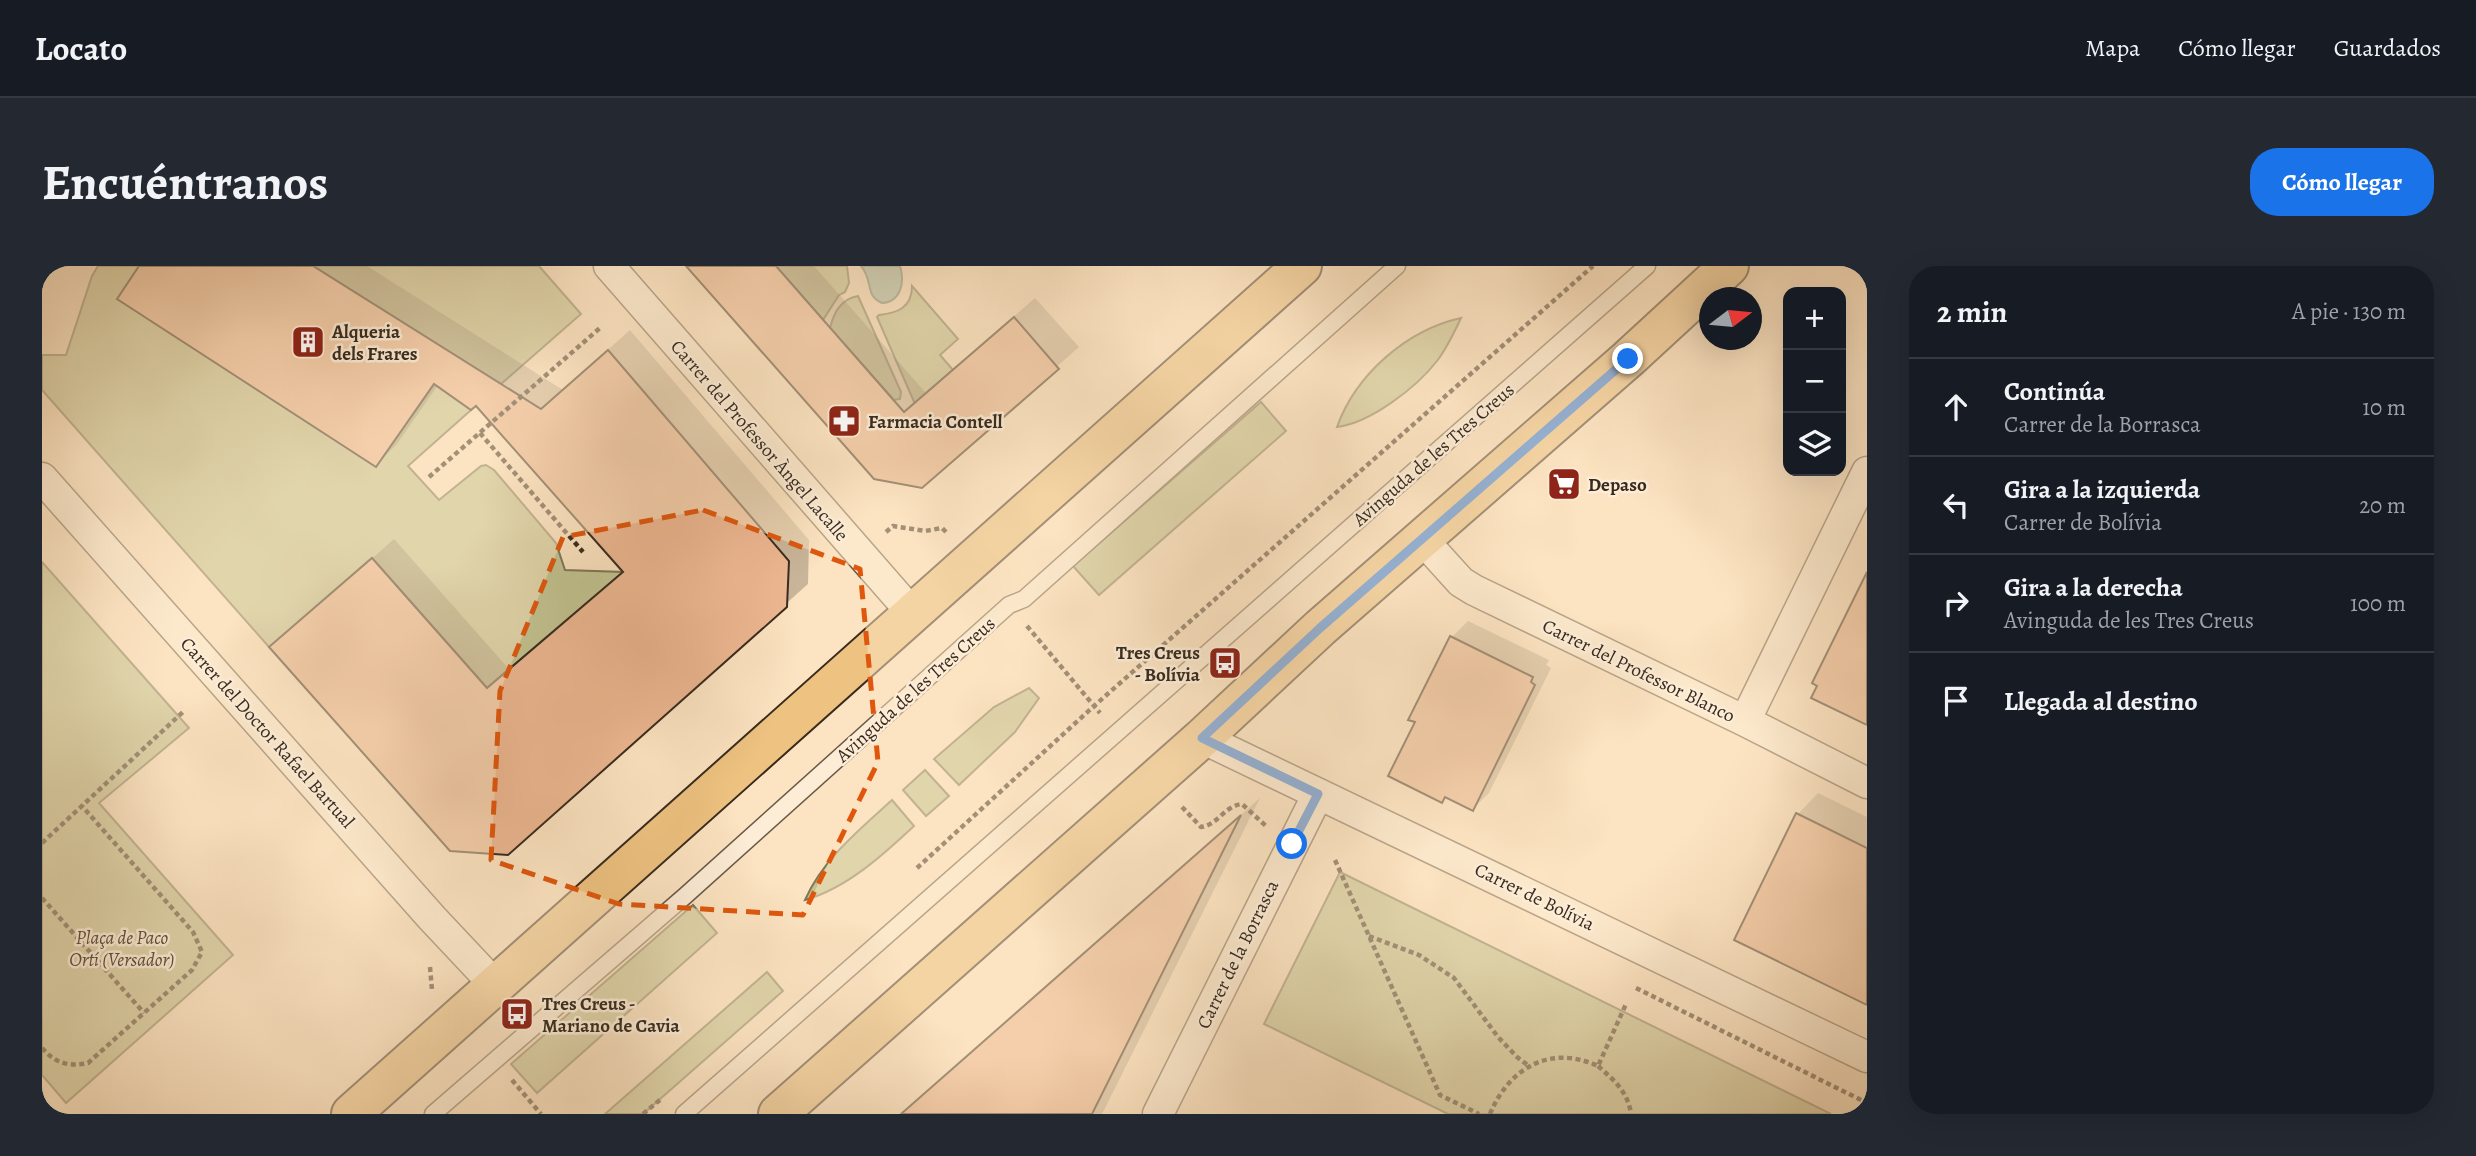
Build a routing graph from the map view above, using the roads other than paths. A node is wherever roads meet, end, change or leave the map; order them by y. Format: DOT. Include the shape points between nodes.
graph roads {
  1 [pos="608,266"];
  2 [pos="1302,266"];
  3 [pos="1397,266"];
  4 [pos="1647,266"];
  5 [pos="1729,266"];
  6 [pos="1867,472"];
  7 [pos="42,478"];
  8 [pos="1423,540"];
  9 [pos="913,614"];
  10 [pos="1745,721"];
  11 [pos="1202,738"];
  12 [pos="1867,783"];
  13 [pos="1318,794"];
  14 [pos="495,985"];
  15 [pos="1867,1057"];
  16 [pos="351,1114"];
  17 [pos="433,1114"];
  18 [pos="684,1114"];
  19 [pos="778,1114"];
  20 [pos="1158,1114"];
  1 -- 9 [label="street, Carrer del Professor Àngel Lacalle"];
  2 -- 9 [label="main road"];
  3 -- 17 [label="lane, Avinguda de les Tres Creus" via="1035,590 1009,605 685,896"];
  4 -- 18 [label="lane, Avinguda de les Tres Creus"];
  5 -- 8 [label="main road"];
  6 -- 10 [label="street"];
  7 -- 14 [label="street, Carrer del Doctor Rafael Bartual"];
  8 -- 10 [label="street, Carrer del Professor Blanco" via="1474,590"];
  8 -- 11 [label="main road"];
  9 -- 14 [label="main road"];
  10 -- 12 [label="street, Carrer del Professor Blanco"];
  11 -- 13 [label="street, Carrer de Bolívia"];
  11 -- 19 [label="main road"];
  13 -- 15 [label="street, Carrer de Bolívia"];
  13 -- 20 [label="street, Carrer de la Borrasca"];
  14 -- 16 [label="main road"];
}
